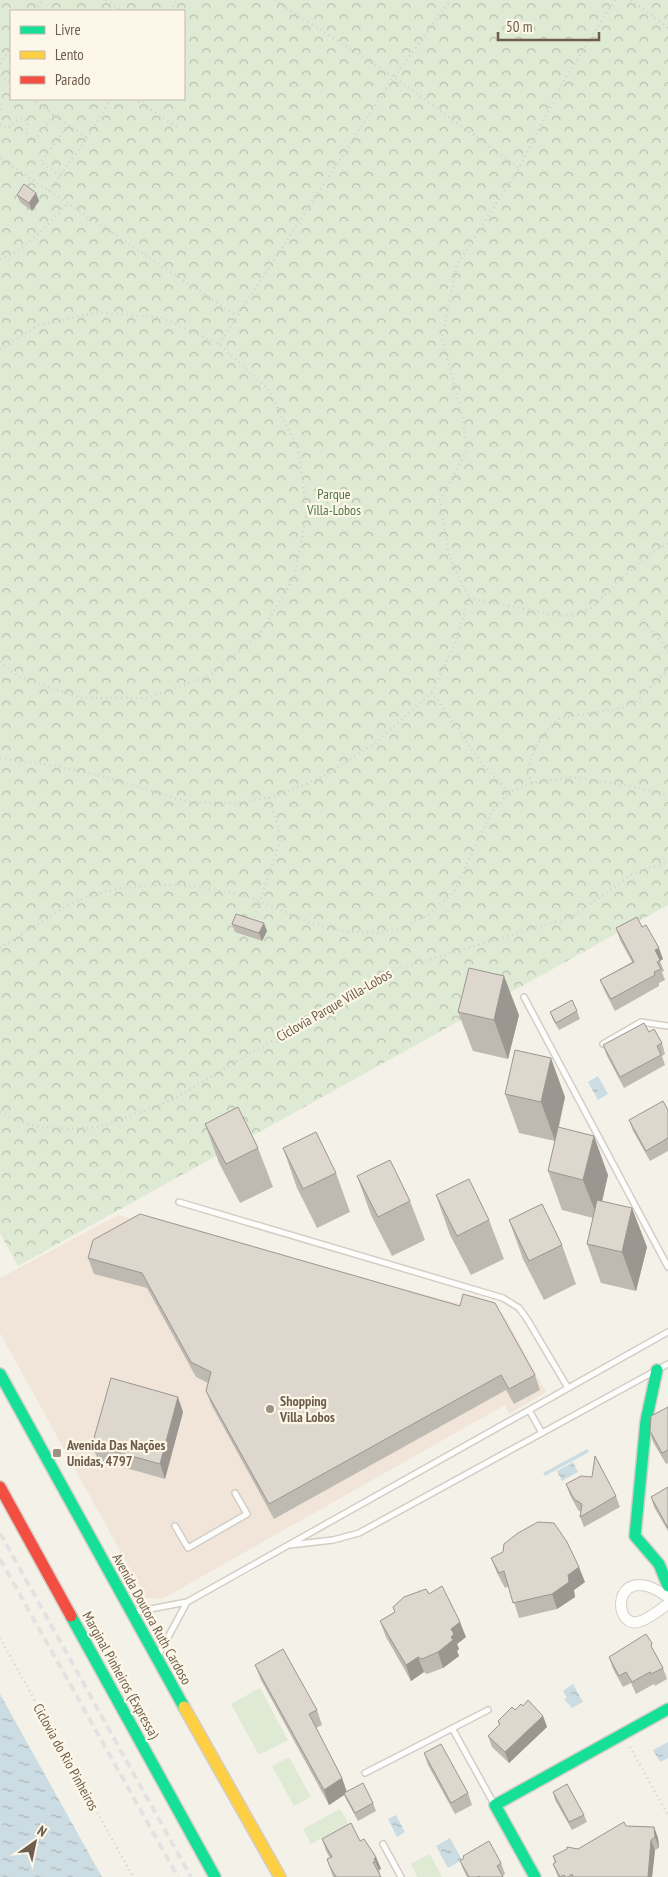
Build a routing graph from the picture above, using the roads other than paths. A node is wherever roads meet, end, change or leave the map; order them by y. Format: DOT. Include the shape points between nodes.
graph roads {
  1 [pos="524,997"];
  2 [pos="668,1026"];
  3 [pos="603,1044"];
  4 [pos="179,1202"];
  5 [pos="668,1267"];
  6 [pos="668,1332"];
  7 [pos="668,1364"];
  8 [pos="657,1370"];
  9 [pos="0,1374"];
  10 [pos="568,1388"];
  11 [pos="529,1410"];
  12 [pos="542,1433"];
  13 [pos="0,1487"];
  14 [pos="235,1493"];
  15 [pos="175,1526"];
  16 [pos="287,1545"];
  17 [pos="668,1586"];
  18 [pos="668,1597"];
  19 [pos="188,1602"];
  20 [pos="668,1604"];
  21 [pos="132,1613"];
  22 [pos="157,1658"];
  23 [pos="668,1708"];
  24 [pos="488,1710"];
  25 [pos="452,1728"];
  26 [pos="365,1773"];
  27 [pos="495,1805"];
  28 [pos="383,1844"];
  29 [pos="214,1877"];
  30 [pos="280,1877"];
  31 [pos="401,1877"];
  32 [pos="535,1877"];
  1 -- 5 [label="lane"];
  2 -- 3 [label="lane" via="641,1022"];
  4 -- 10 [label="lane" via="503,1298 519,1308 527,1319"];
  6 -- 10 [label="lane"];
  7 -- 8 [label="lane"];
  8 -- 12 [label="lane"];
  8 -- 17 [label="main road" via="646,1421 635,1536 658,1564"];
  9 -- 21 [label="main road, Avenida Doutora Ruth Cardoso"];
  10 -- 11 [label="lane"];
  11 -- 12 [label="lane"];
  11 -- 16 [label="lane"];
  12 -- 16 [label="lane" via="359,1533 334,1540"];
  13 -- 29 [label="main road, Marginal Pinheiros (Expressa)"];
  14 -- 15 [label="lane" via="247,1514 188,1548"];
  16 -- 19 [label="lane"];
  18 -- 20 [label="street" via="647,1586 633,1586 622,1594 620,1603 628,1619 634,1622"];
  19 -- 21 [label="lane"];
  19 -- 22 [label="lane"];
  21 -- 22 [label="main road, Avenida Doutora Ruth Cardoso"];
  22 -- 30 [label="main road, Avenida Doutora Ruth Cardoso"];
  23 -- 27 [label="main road"];
  24 -- 25 [label="lane"];
  25 -- 26 [label="lane"];
  25 -- 27 [label="lane"];
  27 -- 32 [label="main road"];
  28 -- 31 [label="lane"];
}
